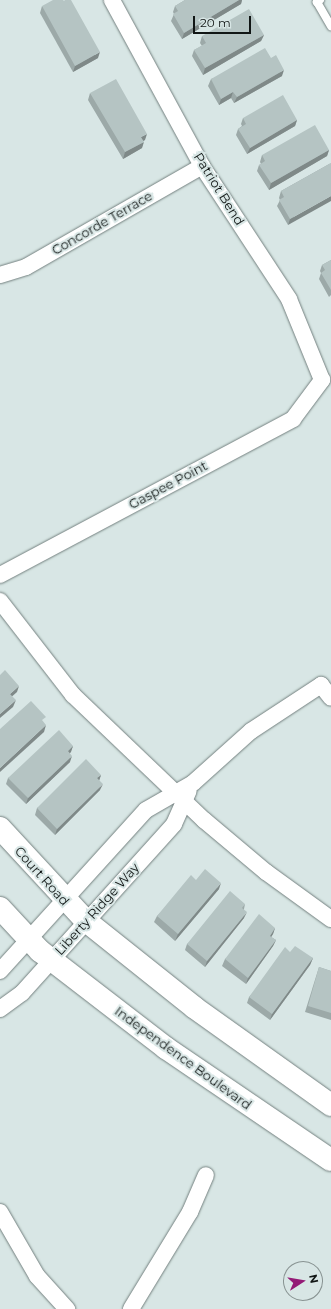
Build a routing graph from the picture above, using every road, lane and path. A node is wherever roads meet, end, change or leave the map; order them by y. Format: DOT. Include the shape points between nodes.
graph roads {
  1 [pos="112,0"];
  2 [pos="320,0"];
  3 [pos="331,26"];
  4 [pos="202,166"];
  5 [pos="0,275"];
  6 [pos="322,380"];
  7 [pos="0,575"];
  8 [pos="0,601"];
  9 [pos="331,698"];
  10 [pos="180,796"];
  11 [pos="0,828"];
  12 [pos="64,901"];
  13 [pos="0,908"];
  14 [pos="331,919"];
  15 [pos="86,921"];
  16 [pos="40,950"];
  17 [pos="0,971"];
  18 [pos="0,1009"];
  19 [pos="331,1105"];
  20 [pos="331,1160"];
  21 [pos="206,1175"];
  22 [pos="0,1212"];
  23 [pos="67,1309"];
  24 [pos="131,1309"];
  1 -- 4 [label="street, Patriot Bend"];
  2 -- 3 [label="lane" via="317,2"];
  4 -- 5 [label="street, Concorde Terrace" via="26,268"];
  4 -- 6 [label="street, Patriot Bend" via="289,299"];
  6 -- 7 [label="street, Gaspee Point" via="293,419"];
  8 -- 10 [label="street" via="73,695"];
  9 -- 10 [label="street, Liberty Ridge Way" via="321,685 251,731"];
  10 -- 12 [label="street, Liberty Ridge Way" via="146,810"];
  10 -- 14 [label="street" via="266,872"];
  10 -- 15 [label="street, Liberty Ridge Way" via="174,824"];
  11 -- 12 [label="main road, Court Road"];
  12 -- 15 [label="main road, Court Road"];
  12 -- 16 [label="street, Liberty Ridge Way"];
  13 -- 16 [label="main road"];
  15 -- 16 [label="street, Liberty Ridge Way"];
  15 -- 19 [label="main road" via="206,1016"];
  16 -- 17 [label="street, Liberty Ridge Way"];
  16 -- 18 [label="street, Liberty Ridge Way" via="22,993"];
  16 -- 20 [label="main road, Independence Boulevard" via="166,1048"];
  21 -- 24 [label="street" via="190,1212"];
  22 -- 23 [label="street" via="37,1276"];
}
